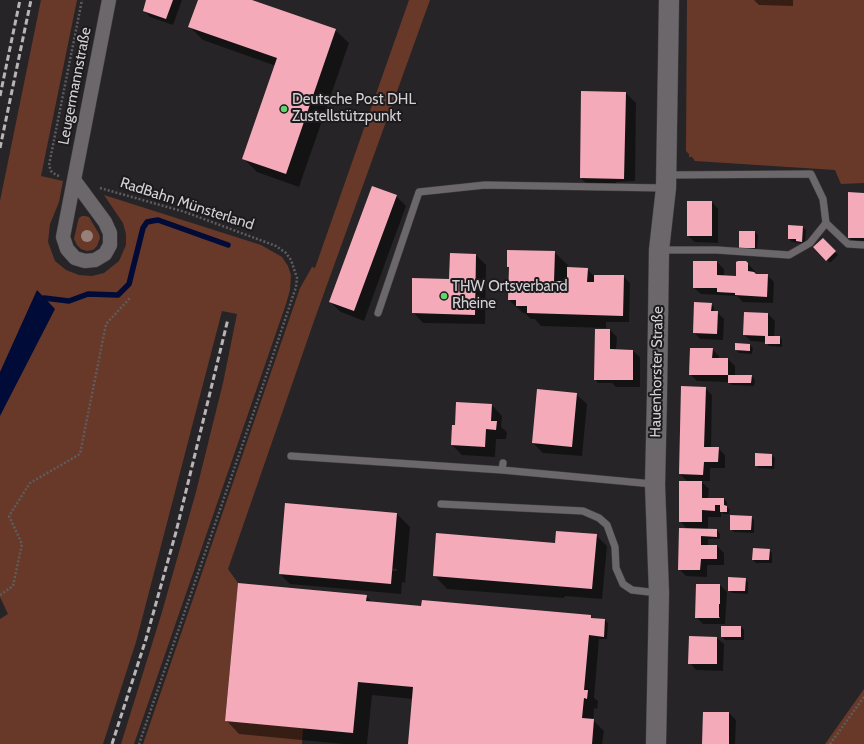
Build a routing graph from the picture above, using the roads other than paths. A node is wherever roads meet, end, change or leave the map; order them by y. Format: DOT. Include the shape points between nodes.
graph roads {
  1 [pos="109,0"];
  2 [pos="670,0"];
  3 [pos="74,180"];
  4 [pos="666,182"];
  5 [pos="826,223"];
  6 [pos="864,245"];
  7 [pos="659,250"];
  8 [pos="378,313"];
  9 [pos="291,456"];
  10 [pos="655,485"];
  11 [pos="441,504"];
  12 [pos="659,593"];
  13 [pos="656,744"];
  1 -- 3 [label="street, Leugermannstraße"];
  2 -- 4 [label="street, Hauenhorster Straße"];
  3 -- 3 [label="street, Leugermannstraße" via="63,237 67,249 74,258 85,262 96,260 105,254 110,245 110,233 105,222"];
  4 -- 5 [label="lane" via="812,174 823,199"];
  4 -- 7 [label="street, Hauenhorster Straße"];
  4 -- 8 [label="lane" via="485,185 419,192"];
  5 -- 6 [label="lane" via="848,244"];
  5 -- 7 [label="lane" via="810,243 789,255 717,250"];
  7 -- 10 [label="street, Hauenhorster Straße"];
  9 -- 10 [label="lane" via="502,467"];
  10 -- 12 [label="street, Hauenhorster Straße"];
  11 -- 12 [label="lane" via="583,511 607,525 615,547 616,568 623,584 632,590"];
  12 -- 13 [label="street, Hauenhorster Straße"];
}
